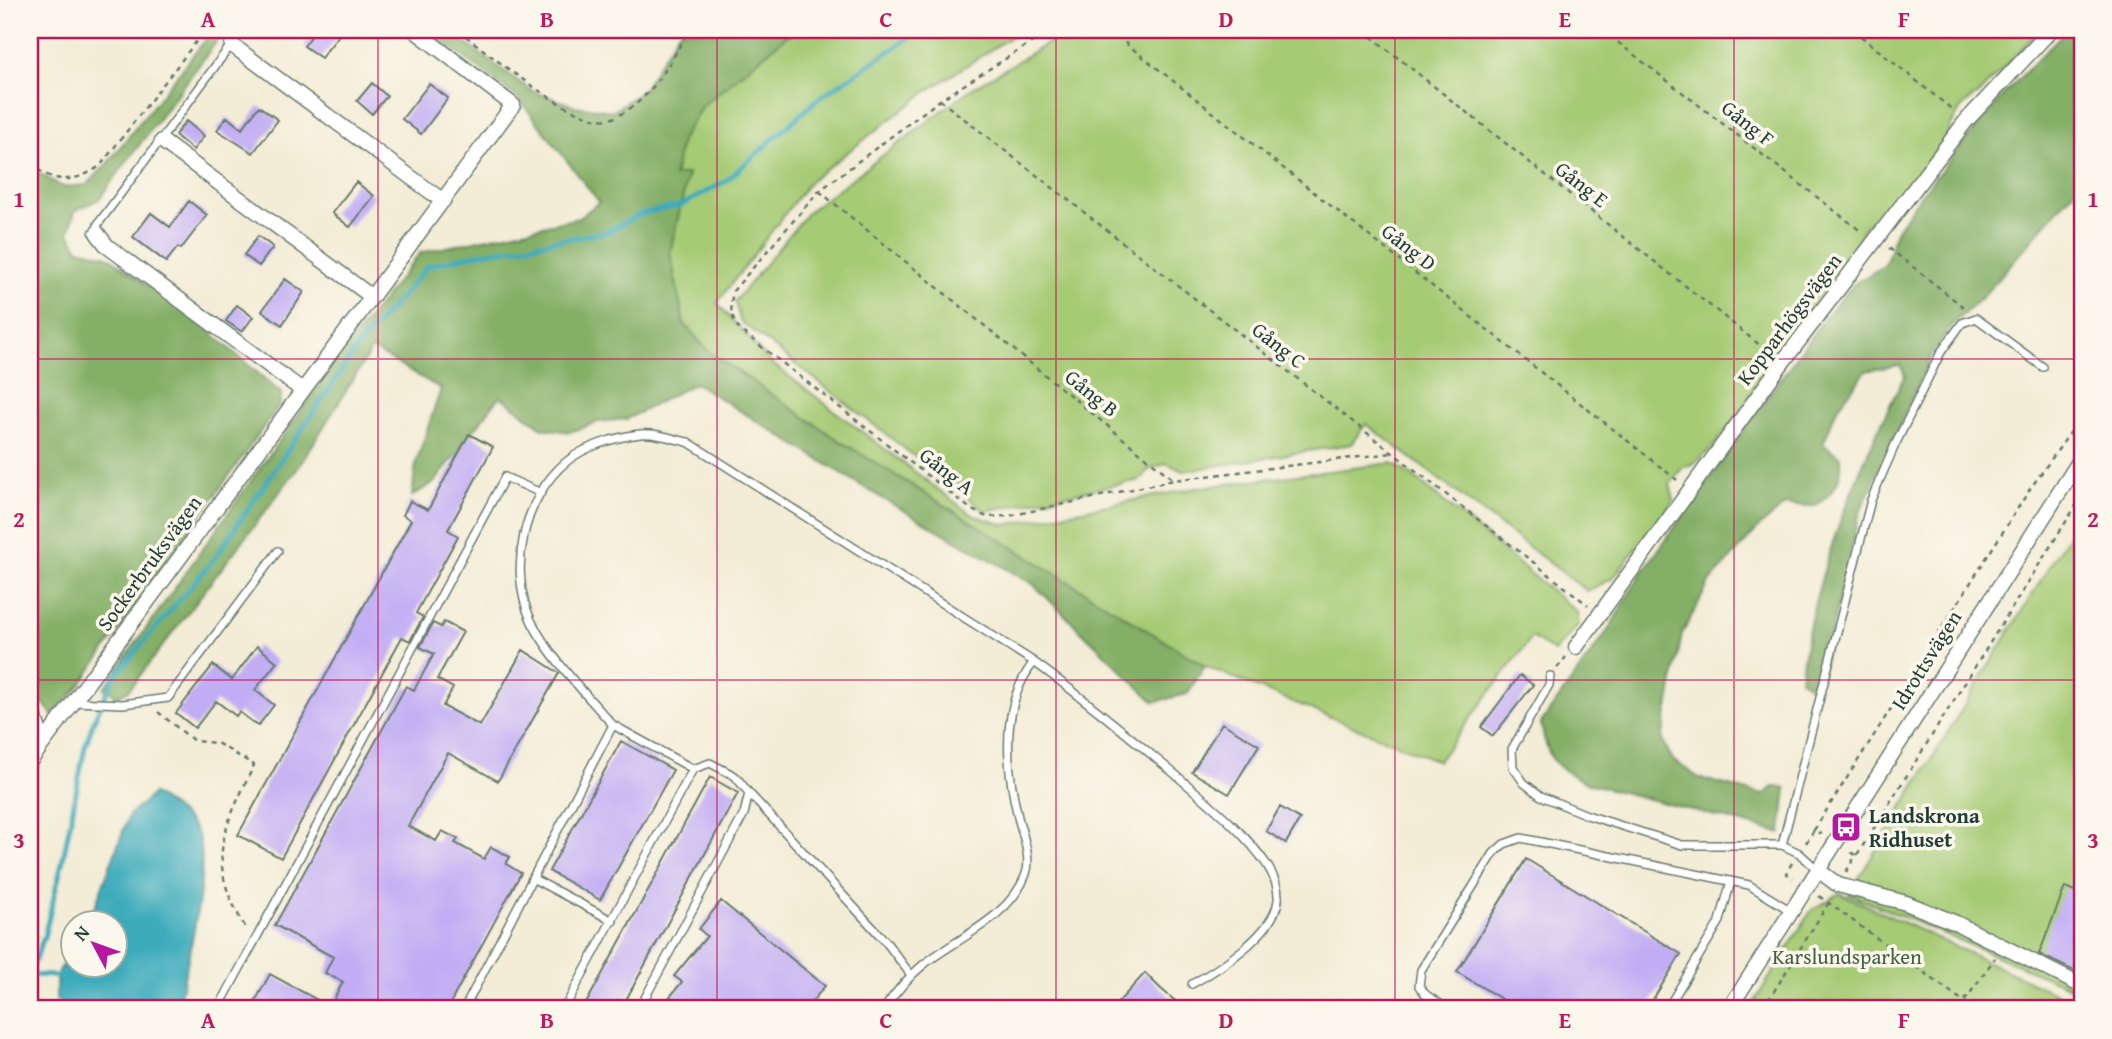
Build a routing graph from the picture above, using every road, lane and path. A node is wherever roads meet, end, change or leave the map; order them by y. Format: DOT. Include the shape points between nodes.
graph roads {
  1 [pos="205,30"];
  2 [pos="242,30"];
  3 [pos="414,30"];
  4 [pos="458,30"];
  5 [pos="688,30"];
  6 [pos="1051,30"];
  7 [pos="1109,30"];
  8 [pos="1363,30"];
  9 [pos="1602,30"];
  10 [pos="1853,30"];
  11 [pos="2051,30"];
  12 [pos="232,45"];
  13 [pos="940,100"];
  14 [pos="1966,121"];
  15 [pos="162,141"];
  16 [pos="30,163"];
  17 [pos="819,191"];
  18 [pos="443,201"];
  19 [pos="97,233"];
  20 [pos="1874,242"];
  21 [pos="372,297"];
  22 [pos="1976,318"];
  23 [pos="1782,363"];
  24 [pos="2043,367"];
  25 [pos="302,390"];
  26 [pos="2082,416"];
  27 [pos="1392,453"];
  28 [pos="2082,457"];
  29 [pos="1174,480"];
  30 [pos="1689,490"];
  31 [pos="541,493"];
  32 [pos="2082,496"];
  33 [pos="278,551"];
  34 [pos="1599,614"];
  35 [pos="1576,647"];
  36 [pos="1034,662"];
  37 [pos="1550,676"];
  38 [pos="30,690"];
  39 [pos="73,702"];
  40 [pos="145,702"];
  41 [pos="613,725"];
  42 [pos="46,739"];
  43 [pos="30,761"];
  44 [pos="693,769"];
  45 [pos="749,793"];
  46 [pos="1815,830"];
  47 [pos="1783,845"];
  48 [pos="1799,853"];
  49 [pos="1856,855"];
  50 [pos="1818,870"];
  51 [pos="532,878"];
  52 [pos="1731,881"];
  53 [pos="1802,884"];
  54 [pos="1838,885"];
  55 [pos="1829,903"];
  56 [pos="1791,911"];
  57 [pos="613,921"];
  58 [pos="254,942"];
  59 [pos="2003,947"];
  60 [pos="911,975"];
  61 [pos="1192,984"];
  62 [pos="2082,986"];
  63 [pos="1965,1000"];
  64 [pos="218,1009"];
  65 [pos="464,1009"];
  66 [pos="564,1009"];
  67 [pos="639,1009"];
  68 [pos="884,1009"];
  69 [pos="1448,1009"];
  70 [pos="1667,1009"];
  71 [pos="1729,1009"];
  72 [pos="1763,1009"];
  73 [pos="1959,1009"];
  74 [pos="1974,1009"];
  1 -- 16 [label="path" via="100,166 82,178 63,180"];
  2 -- 12 [label="lane"];
  3 -- 18 [label="street, Sockerbruksvägen" via="513,105"];
  4 -- 5 [label="path" via="528,83 583,117 611,119 642,98"];
  6 -- 13 [label="path"];
  7 -- 30 [label="path, Gång D"];
  8 -- 23 [label="path, Gång E"];
  9 -- 20 [label="path, Gång F"];
  10 -- 14 [label="path"];
  11 -- 14 [label="street, Kopparhögsvägen"];
  12 -- 15 [label="lane"];
  12 -- 18 [label="street"];
  13 -- 17 [label="path"];
  13 -- 27 [label="path, Gång C"];
  14 -- 20 [label="street, Kopparhögsvägen"];
  15 -- 19 [label="lane" via="98,224"];
  15 -- 21 [label="street"];
  17 -- 29 [label="path, Gång B"];
  17 -- 29 [label="path, Gång A" via="733,291 730,306 740,330 972,510 988,517"];
  18 -- 21 [label="street, Sockerbruksvägen"];
  19 -- 25 [label="street" via="107,246"];
  20 -- 22 [label="path, Gång F" via="1889,248"];
  20 -- 23 [label="street, Kopparhögsvägen"];
  21 -- 25 [label="street, Sockerbruksvägen"];
  22 -- 24 [label="lane"];
  22 -- 47 [label="lane" via="1962,323 1941,352 1871,500"];
  23 -- 30 [label="street, Kopparhögsvägen"];
  25 -- 39 [label="street, Sockerbruksvägen"];
  26 -- 46 [label="path" via="2030,489"];
  27 -- 29 [label="path"];
  27 -- 34 [label="path, Gång C"];
  28 -- 50 [label="street, Idrottsvägen"];
  30 -- 34 [label="street, Kopparhögsvägen"];
  31 -- 36 [label="lane" via="566,462 607,440 643,433 688,442"];
  31 -- 41 [label="lane" via="523,533 519,585 531,621"];
  31 -- 58 [label="lane" via="505,477"];
  32 -- 49 [label="path"];
  33 -- 40 [label="lane" via="169,698"];
  34 -- 35 [label="street, Kopparhögsvägen"];
  35 -- 37 [label="path"];
  36 -- 60 [label="lane" via="1015,693 1010,725 1010,765 1027,871 1018,892 1000,911"];
  36 -- 61 [label="lane" via="1195,792 1241,835 1277,883 1278,902 1270,921 1239,953"];
  37 -- 47 [label="lane" via="1512,749 1513,767 1541,796 1682,845"];
  38 -- 42 [label="lane"];
  39 -- 40 [label="lane"];
  39 -- 42 [label="street, Sockerbruksvägen"];
  40 -- 58 [label="path" via="194,741 217,743 254,765 223,831 220,868 233,908"];
  41 -- 44 [label="lane"];
  41 -- 51 [label="lane"];
  42 -- 43 [label="street, Sockerbruksvägen"];
  44 -- 45 [label="lane" via="710,763 735,776"];
  44 -- 57 [label="lane"];
  45 -- 60 [label="lane"];
  45 -- 67 [label="lane" via="744,814"];
  47 -- 48 [label="lane"];
  48 -- 50 [label="lane"];
  48 -- 53 [label="path" via="1786,873"];
  50 -- 53 [label="street, Idrottsvägen"];
  50 -- 54 [label="street"];
  51 -- 57 [label="lane"];
  51 -- 65 [label="lane"];
  52 -- 56 [label="lane" via="1749,885"];
  52 -- 69 [label="lane" via="1521,838 1504,844 1420,970 1419,986"];
  52 -- 70 [label="lane" via="1720,921"];
  53 -- 56 [label="street, Idrottsvägen"];
  54 -- 55 [label="path"];
  54 -- 59 [label="street" via="1906,903"];
  55 -- 63 [label="path"];
  55 -- 72 [label="path"];
  56 -- 71 [label="street, Idrottsvägen"];
  57 -- 66 [label="lane"];
  58 -- 64 [label="lane"];
  59 -- 62 [label="street"];
  59 -- 63 [label="path"];
  60 -- 68 [label="lane"];
  63 -- 73 [label="path"];
  63 -- 74 [label="path"];
}
